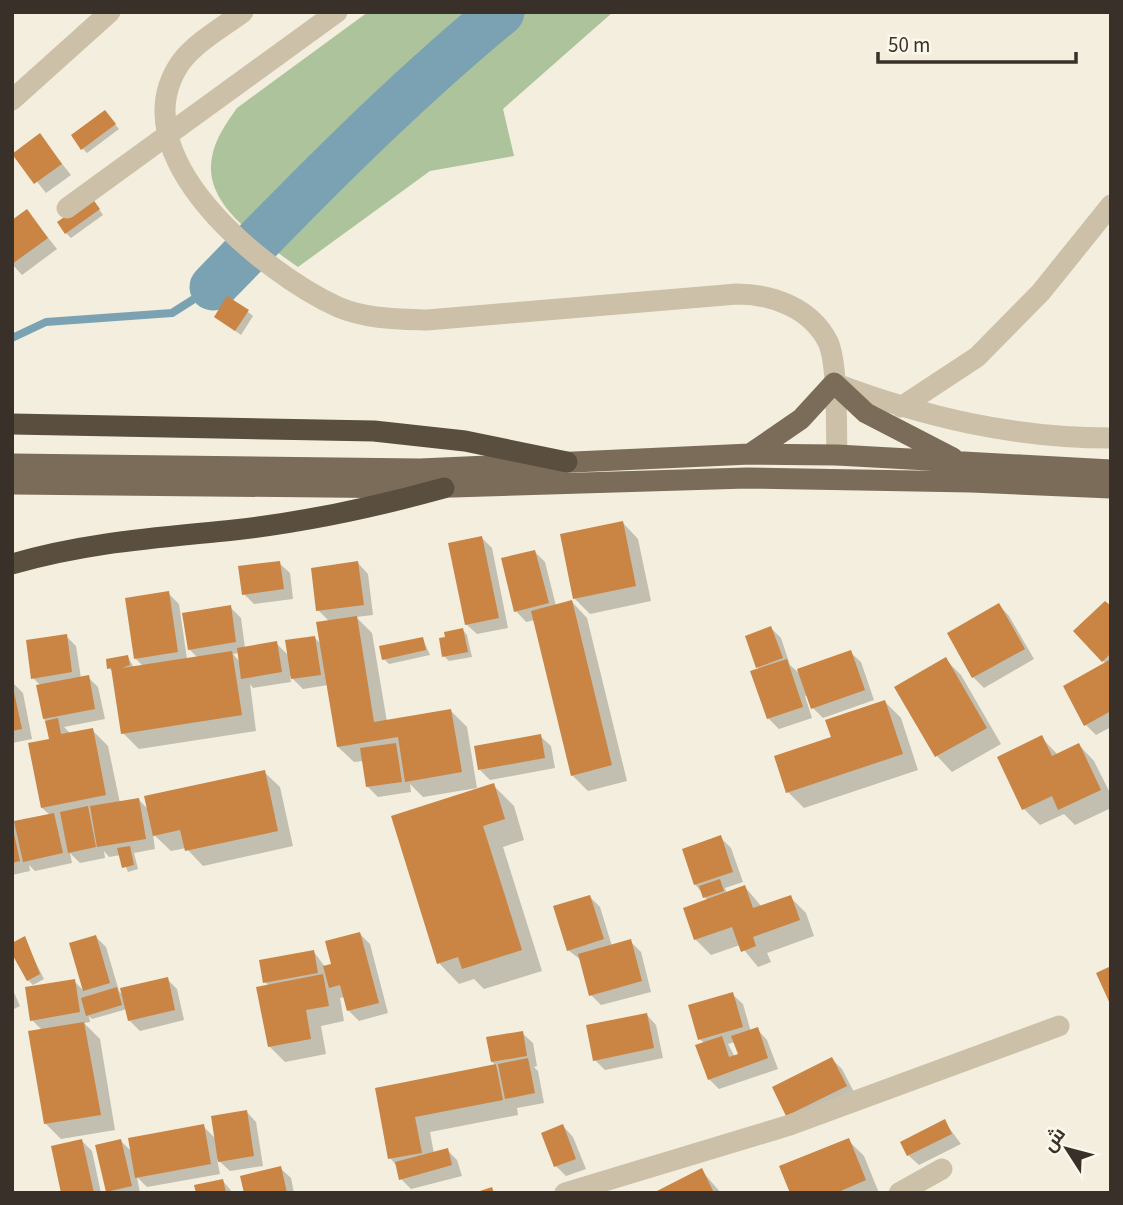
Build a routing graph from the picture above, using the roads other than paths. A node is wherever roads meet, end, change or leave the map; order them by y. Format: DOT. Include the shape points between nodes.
graph roads {
  1 [pos="110,12"];
  2 [pos="243,12"];
  3 [pos="337,12"];
  4 [pos="12,100"];
  5 [pos="168,135"];
  6 [pos="1111,205"];
  7 [pos="67,208"];
  8 [pos="834,383"];
  9 [pos="901,407"];
  10 [pos="12,424"];
  11 [pos="1111,438"];
  12 [pos="750,454"];
  13 [pos="837,455"];
  14 [pos="567,462"];
  15 [pos="961,462"];
  16 [pos="12,464"];
  17 [pos="1111,470"];
  18 [pos="44,475"];
  19 [pos="12,484"];
  20 [pos="444,488"];
  21 [pos="1111,488"];
  22 [pos="12,564"];
  23 [pos="1059,1026"];
  24 [pos="942,1169"];
  25 [pos="565,1193"];
  26 [pos="899,1193"];
  1 -- 4 [label="street"];
  2 -- 5 [label="street" via="181,62 167,100"];
  3 -- 5 [label="street"];
  5 -- 7 [label="street"];
  5 -- 8 [label="street" via="190,186 211,212 279,272 341,308 377,318 427,320 737,294 769,297 802,313 817,327 829,343"];
  6 -- 9 [label="street" via="1041,292 993,341"];
  8 -- 9 [label="street"];
  8 -- 12 [label="main road" via="801,419"];
  8 -- 13 [label="street"];
  8 -- 15 [label="main road" via="866,413"];
  9 -- 11 [label="street" via="1013,433"];
  10 -- 14 [label="highway" via="374,431 465,441"];
  12 -- 13 [label="main road"];
  12 -- 14 [label="main road"];
  13 -- 15 [label="main road"];
  14 -- 18 [label="main road"];
  15 -- 17 [label="main road"];
  16 -- 18 [label="main road"];
  18 -- 19 [label="main road"];
  18 -- 20 [label="main road"];
  20 -- 21 [label="main road" via="747,478"];
  20 -- 22 [label="highway" via="372,508 236,529 113,541"];
  23 -- 25 [label="street" via="790,1125"];
  24 -- 26 [label="street"];
}
